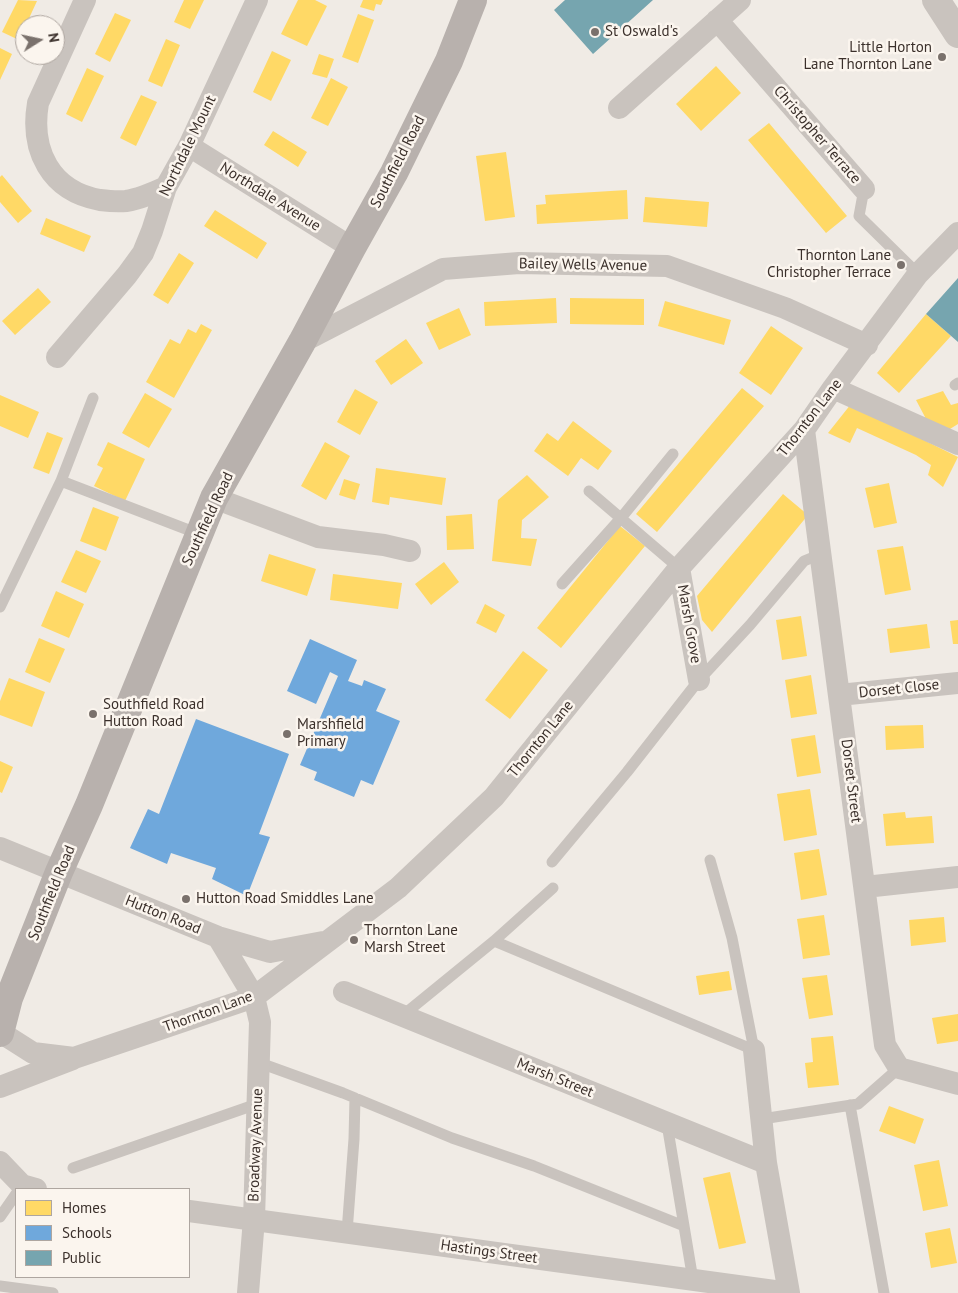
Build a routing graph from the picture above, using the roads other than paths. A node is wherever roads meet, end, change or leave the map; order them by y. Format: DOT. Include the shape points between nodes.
graph roads {
  1 [pos="85,0"];
  2 [pos="257,0"];
  3 [pos="474,0"];
  4 [pos="740,0"];
  5 [pos="936,0"];
  6 [pos="717,20"];
  7 [pos="958,34"];
  8 [pos="619,108"];
  9 [pos="189,146"];
  10 [pos="166,187"];
  11 [pos="864,190"];
  12 [pos="956,238"];
  13 [pos="352,248"];
  14 [pos="918,274"];
  15 [pos="302,342"];
  16 [pos="867,345"];
  17 [pos="57,357"];
  18 [pos="833,388"];
  19 [pos="93,398"];
  20 [pos="804,430"];
  21 [pos="958,444"];
  22 [pos="673,454"];
  23 [pos="61,481"];
  24 [pos="589,491"];
  25 [pos="214,498"];
  26 [pos="621,518"];
  27 [pos="199,534"];
  28 [pos="410,551"];
  29 [pos="821,554"];
  30 [pos="679,568"];
  31 [pos="562,584"];
  32 [pos="0,607"];
  33 [pos="699,680"];
  34 [pos="958,683"];
  35 [pos="839,695"];
  36 [pos="0,848"];
  37 [pos="710,860"];
  38 [pos="552,862"];
  39 [pos="59,872"];
  40 [pos="958,877"];
  41 [pos="864,887"];
  42 [pos="553,888"];
  43 [pos="218,937"];
  44 [pos="332,939"];
  45 [pos="494,941"];
  46 [pos="344,992"];
  47 [pos="254,997"];
  48 [pos="402,1016"];
  49 [pos="0,1032"];
  50 [pos="754,1050"];
  51 [pos="74,1058"];
  52 [pos="260,1063"];
  53 [pos="900,1068"];
  54 [pos="958,1084"];
  55 [pos="0,1087"];
  56 [pos="355,1098"];
  57 [pos="257,1104"];
  58 [pos="850,1105"];
  59 [pos="762,1119"];
  60 [pos="667,1124"];
  61 [pos="0,1162"];
  62 [pos="766,1163"];
  63 [pos="73,1168"];
  64 [pos="23,1188"];
  65 [pos="15,1200"];
  66 [pos="190,1211"];
  67 [pos="0,1217"];
  68 [pos="254,1219"];
  69 [pos="684,1226"];
  70 [pos="347,1232"];
  71 [pos="693,1280"];
  72 [pos="0,1286"];
  73 [pos="54,1293"];
  74 [pos="248,1293"];
  75 [pos="789,1293"];
  76 [pos="884,1293"];
  1 -- 10 [label="street" via="38,103 35,119 40,152 57,179 81,196 124,201"];
  2 -- 9 [label="street, Northdale Mount"];
  3 -- 13 [label="main road, Southfield Road" via="398,165"];
  4 -- 6 [label="street"];
  5 -- 7 [label="street"];
  6 -- 8 [label="street"];
  6 -- 11 [label="street, Christopher Terrace"];
  9 -- 10 [label="street, Northdale Mount"];
  9 -- 13 [label="street, Northdale Avenue"];
  10 -- 17 [label="street, Northdale Mount" via="143,253"];
  11 -- 14 [label="lane, Christopher Terrace" via="859,216"];
  12 -- 14 [label="street, Thornton Lane"];
  13 -- 15 [label="main road, Southfield Road"];
  14 -- 16 [label="street, Thornton Lane"];
  15 -- 16 [label="street, Bailey Wells Avenue" via="443,269 519,263 667,266 785,308"];
  15 -- 25 [label="main road, Southfield Road"];
  16 -- 18 [label="street, Thornton Lane"];
  18 -- 20 [label="street, Thornton Lane"];
  18 -- 21 [label="street"];
  19 -- 23 [label="lane"];
  20 -- 29 [label="street, Dorset Street"];
  20 -- 30 [label="street, Thornton Lane"];
  22 -- 26 [label="lane"];
  23 -- 27 [label="lane"];
  23 -- 32 [label="lane"];
  24 -- 26 [label="lane"];
  25 -- 27 [label="main road, Southfield Road"];
  25 -- 28 [label="street" via="318,537 384,544"];
  26 -- 30 [label="lane"];
  26 -- 31 [label="lane"];
  27 -- 39 [label="main road, Southfield Road"];
  29 -- 33 [label="lane" via="804,561 750,626"];
  29 -- 35 [label="street, Dorset Street"];
  30 -- 33 [label="street, Marsh Grove"];
  30 -- 44 [label="street, Thornton Lane" via="494,797 398,888"];
  33 -- 38 [label="lane"];
  34 -- 35 [label="street, Dorset Close"];
  35 -- 41 [label="street, Dorset Street"];
  36 -- 39 [label="street, Hutton Road"];
  37 -- 50 [label="lane" via="732,938"];
  39 -- 43 [label="street, Hutton Road"];
  39 -- 49 [label="main road, Southfield Road" via="9,998"];
  40 -- 41 [label="street"];
  41 -- 53 [label="street, Dorset Street" via="885,1045"];
  42 -- 45 [label="lane"];
  43 -- 44 [label="street, Hutton Road" via="270,952"];
  43 -- 47 [label="street, Broadway Avenue"];
  44 -- 47 [label="street, Thornton Lane"];
  45 -- 48 [label="lane"];
  45 -- 50 [label="lane"];
  46 -- 48 [label="street, Marsh Street"];
  47 -- 51 [label="street, Thornton Lane"];
  47 -- 52 [label="street, Broadway Avenue" via="260,1022"];
  48 -- 60 [label="street, Marsh Street"];
  49 -- 51 [label="street, Thornton Lane" via="34,1053"];
  50 -- 59 [label="street"];
  51 -- 55 [label="street"];
  52 -- 56 [label="lane"];
  52 -- 57 [label="street, Broadway Avenue"];
  53 -- 54 [label="street"];
  53 -- 58 [label="lane" via="858,1104"];
  56 -- 69 [label="lane"];
  56 -- 70 [label="lane"];
  57 -- 63 [label="lane"];
  57 -- 68 [label="street, Broadway Avenue"];
  58 -- 59 [label="lane"];
  58 -- 76 [label="lane"];
  59 -- 62 [label="street"];
  60 -- 62 [label="street, Marsh Street"];
  60 -- 69 [label="lane"];
  61 -- 64 [label="street"];
  62 -- 75 [label="street"];
  65 -- 67 [label="lane"];
  66 -- 68 [label="street, Hastings Street"];
  68 -- 70 [label="street, Hastings Street"];
  68 -- 74 [label="street, Broadway Avenue"];
  69 -- 71 [label="lane"];
  70 -- 71 [label="street, Hastings Street"];
  71 -- 75 [label="street, Hastings Street"];
  72 -- 73 [label="lane"];
}
